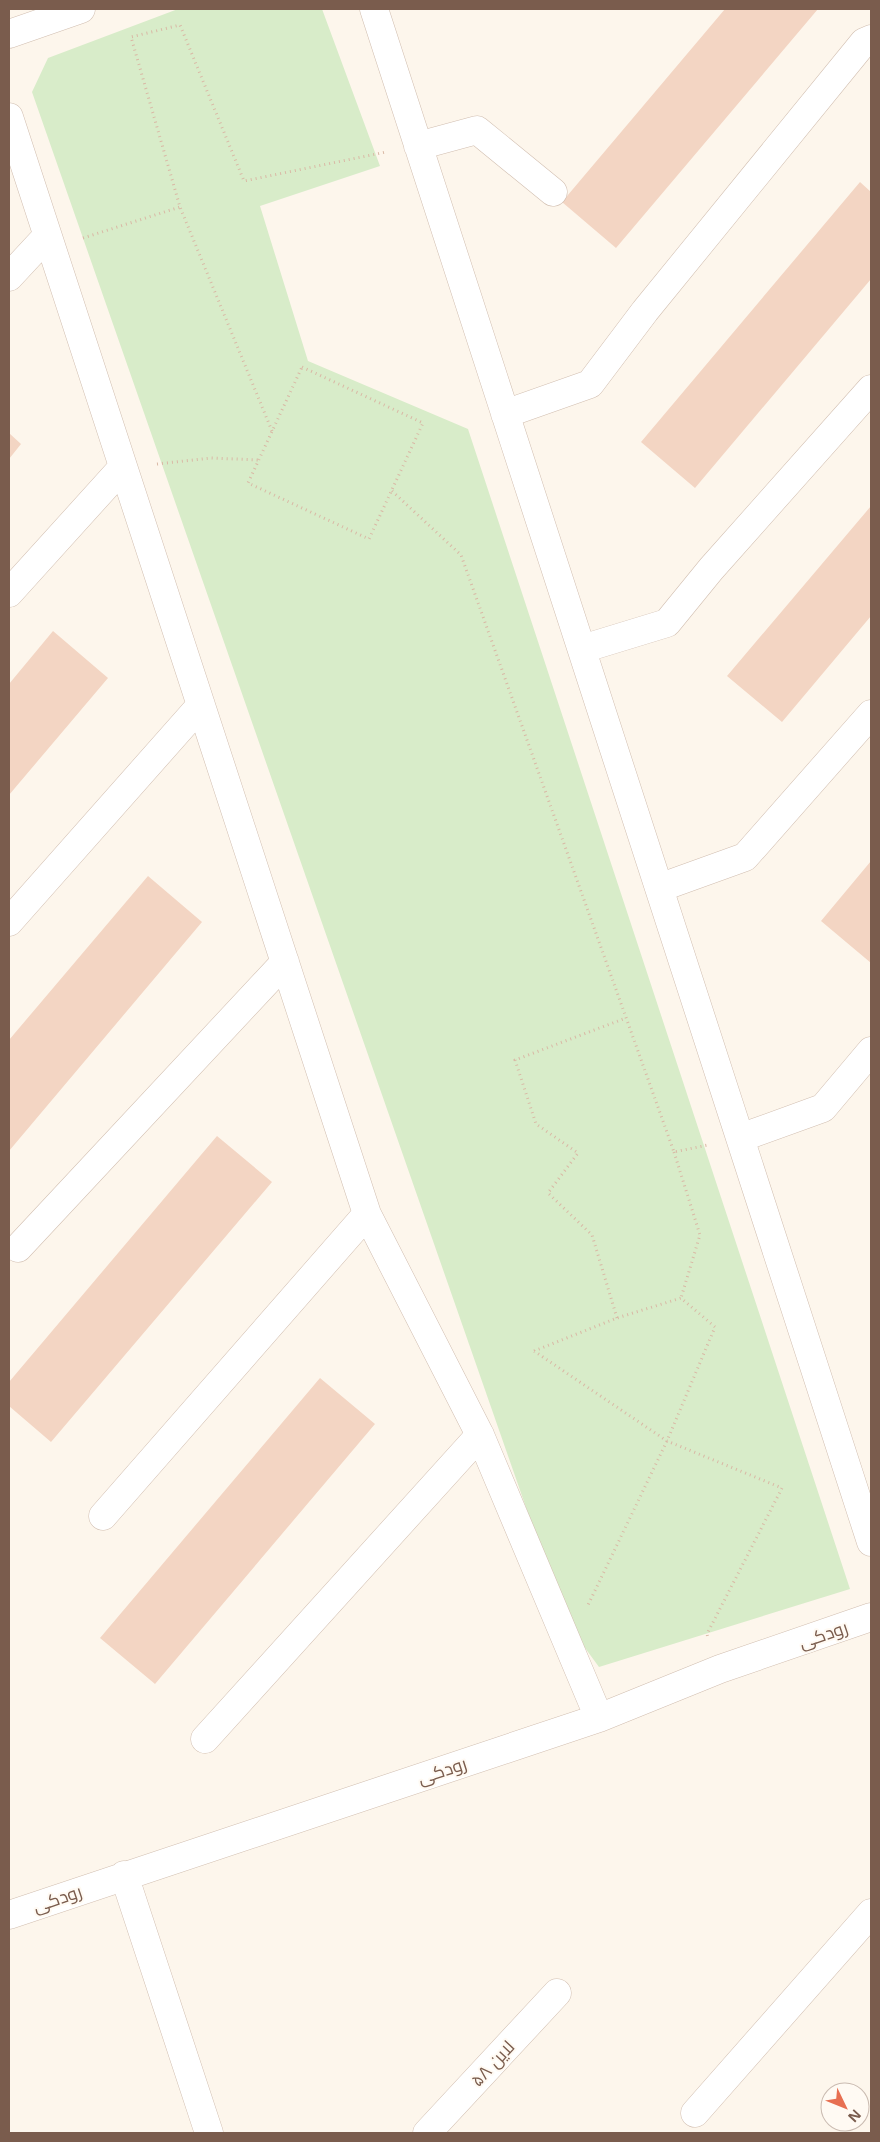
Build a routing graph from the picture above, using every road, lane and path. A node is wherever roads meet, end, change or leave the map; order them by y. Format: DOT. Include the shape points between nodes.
graph roads {
  1 [pos="81,9"];
  2 [pos="374,9"];
  3 [pos="9,34"];
  4 [pos="871,39"];
  5 [pos="9,117"];
  6 [pos="418,146"];
  7 [pos="552,192"];
  8 [pos="180,207"];
  9 [pos="49,242"];
  10 [pos="9,277"];
  11 [pos="871,390"];
  12 [pos="505,414"];
  13 [pos="272,431"];
  14 [pos="258,460"];
  15 [pos="123,467"];
  16 [pos="392,491"];
  17 [pos="9,593"];
  18 [pos="582,649"];
  19 [pos="201,705"];
  20 [pos="871,714"];
  21 [pos="659,888"];
  22 [pos="9,922"];
  23 [pos="285,962"];
  24 [pos="626,1018"];
  25 [pos="871,1051"];
  26 [pos="740,1138"];
  27 [pos="674,1152"];
  28 [pos="367,1214"];
  29 [pos="18,1248"];
  30 [pos="681,1298"];
  31 [pos="617,1318"];
  32 [pos="480,1435"];
  33 [pos="667,1441"];
  34 [pos="103,1516"];
  35 [pos="871,1542"];
  36 [pos="871,1617"];
  37 [pos="567,1642"];
  38 [pos="720,1669"];
  39 [pos="599,1718"];
  40 [pos="205,1739"];
  41 [pos="124,1875"];
  42 [pos="871,1913"];
  43 [pos="9,1915"];
  44 [pos="557,1993"];
  45 [pos="695,2113"];
  46 [pos="208,2133"];
  47 [pos="427,2133"];
  1 -- 3 [label="street"];
  2 -- 6 [label="street"];
  4 -- 12 [label="street" via="864,42 590,384"];
  5 -- 9 [label="street"];
  6 -- 7 [label="street" via="478,130"];
  6 -- 8 [label="path" via="244,181 180,25 130,37"];
  6 -- 12 [label="street"];
  8 -- 9 [label="path"];
  8 -- 13 [label="path"];
  9 -- 10 [label="street"];
  9 -- 15 [label="street"];
  11 -- 18 [label="street" via="667,623"];
  12 -- 18 [label="street"];
  13 -- 14 [label="path"];
  13 -- 16 [label="path" via="302,367 423,423"];
  14 -- 15 [label="path" via="210,458"];
  14 -- 16 [label="path" via="248,483 369,539"];
  15 -- 17 [label="street"];
  15 -- 19 [label="street"];
  16 -- 24 [label="path" via="462,555"];
  18 -- 21 [label="street"];
  19 -- 22 [label="street"];
  19 -- 23 [label="street"];
  20 -- 21 [label="street" via="745,857"];
  21 -- 26 [label="street"];
  23 -- 28 [label="street"];
  23 -- 29 [label="street"];
  24 -- 27 [label="path"];
  24 -- 31 [label="path" via="515,1060 536,1124 578,1153 548,1193 592,1235"];
  25 -- 26 [label="street" via="823,1108"];
  26 -- 27 [label="path"];
  26 -- 35 [label="street"];
  27 -- 30 [label="path" via="700,1236"];
  28 -- 32 [label="street"];
  28 -- 34 [label="street"];
  30 -- 31 [label="path"];
  30 -- 33 [label="path" via="715,1327"];
  31 -- 33 [label="path" via="534,1351"];
  32 -- 37 [label="street"];
  32 -- 40 [label="street"];
  33 -- 37 [label="path"];
  33 -- 38 [label="path" via="782,1488 707,1634"];
  36 -- 38 [label="street, رودکی"];
  37 -- 39 [label="street"];
  38 -- 39 [label="street, رودکی"];
  39 -- 41 [label="street, رودکی"];
  41 -- 43 [label="street, رودکی"];
  41 -- 46 [label="street"];
  42 -- 45 [label="street"];
  44 -- 47 [label="street, لاین ۵۸"];
}
